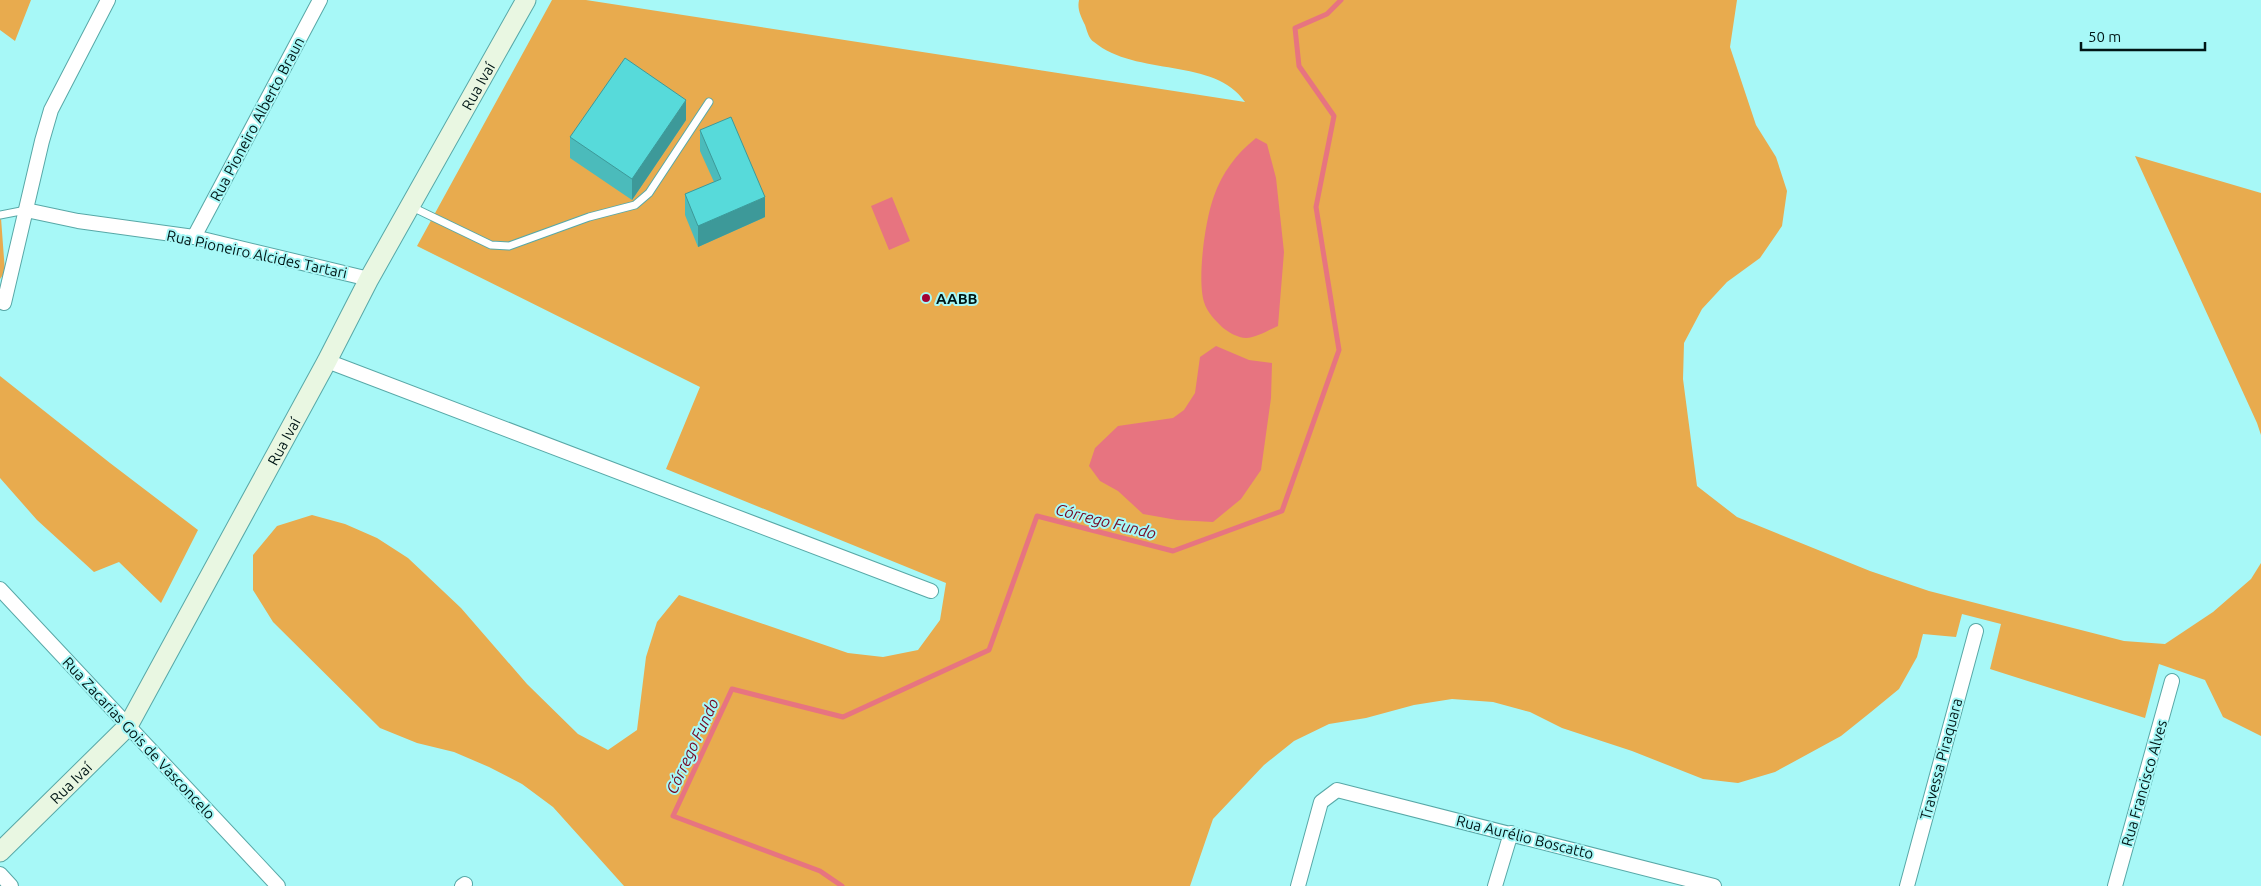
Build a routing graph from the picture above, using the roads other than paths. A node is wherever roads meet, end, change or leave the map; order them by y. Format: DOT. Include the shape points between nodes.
graph roads {
  1 [pos="108,0"];
  2 [pos="320,0"];
  3 [pos="526,0"];
  4 [pos="709,102"];
  5 [pos="410,206"];
  6 [pos="26,210"];
  7 [pos="0,215"];
  8 [pos="194,237"];
  9 [pos="369,279"];
  10 [pos="4,303"];
  11 [pos="327,361"];
  12 [pos="0,590"];
  13 [pos="931,590"];
  14 [pos="1976,631"];
  15 [pos="2172,681"];
  16 [pos="128,726"];
  17 [pos="1511,833"];
  18 [pos="0,852"];
  19 [pos="0,874"];
  20 [pos="1693,883"];
  21 [pos="11,886"];
  22 [pos="278,886"];
  23 [pos="1298,886"];
  24 [pos="1495,886"];
  25 [pos="1714,886"];
  26 [pos="1907,886"];
  27 [pos="2115,886"];
  1 -- 6 [label="street" via="51,110"];
  2 -- 8 [label="street, Rua Pioneiro Alberto Braun"];
  3 -- 5 [label="main road, Rua Ivaí"];
  4 -- 5 [label="lane" via="649,192 635,205 589,217 509,246 491,245"];
  5 -- 9 [label="main road, Rua Ivaí"];
  6 -- 7 [label="lane"];
  6 -- 8 [label="street, Rua Pioneiro Alcides Tartari" via="78,221"];
  6 -- 10 [label="street"];
  8 -- 9 [label="street, Rua Pioneiro Alcides Tartari"];
  9 -- 11 [label="main road, Rua Ivaí"];
  11 -- 13 [label="street"];
  11 -- 16 [label="main road, Rua Ivaí"];
  12 -- 16 [label="street, Rua Zacarias Gois de Vasconcelo"];
  14 -- 26 [label="street, Travessa Piraquara"];
  15 -- 27 [label="street, Rua Francisco Alves"];
  16 -- 18 [label="main road, Rua Ivaí"];
  16 -- 22 [label="street, Rua Zacarias Gois de Vasconcelo"];
  17 -- 20 [label="street, Rua Aurélio Boscatto"];
  17 -- 23 [label="street, Rua Aurélio Boscatto" via="1337,790 1321,802"];
  17 -- 24 [label="street"];
  19 -- 21 [label="street"];
  20 -- 25 [label="street, Rua Aurélio Boscatto"];
}
